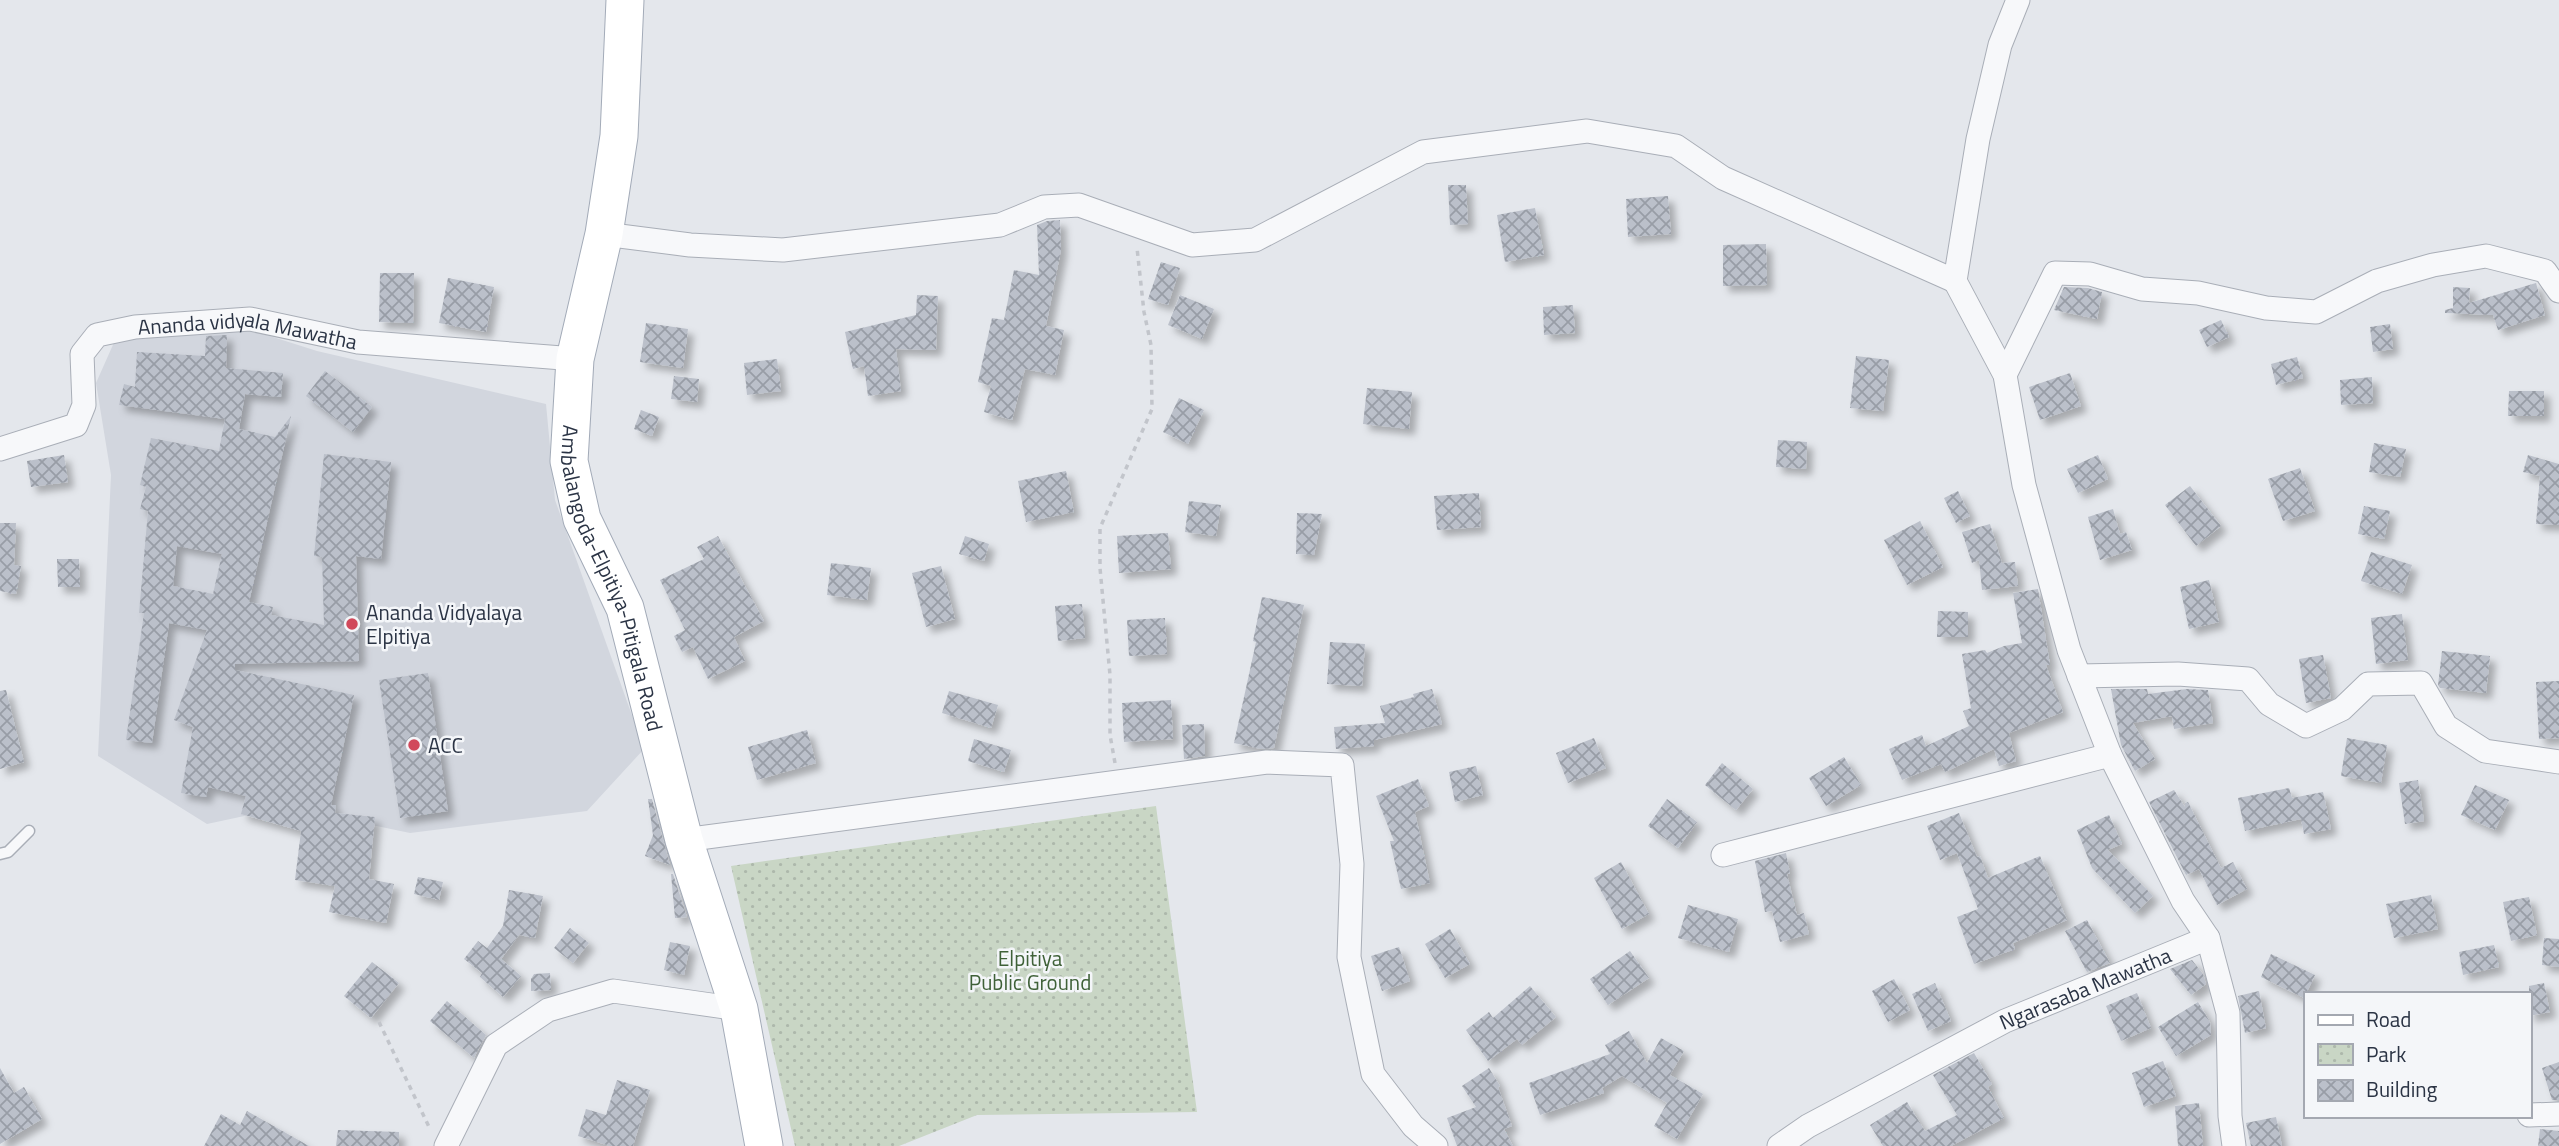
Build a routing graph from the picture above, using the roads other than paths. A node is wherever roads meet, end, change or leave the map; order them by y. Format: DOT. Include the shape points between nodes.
graph roads {
  1 [pos="625,0"];
  2 [pos="2018,0"];
  3 [pos="604,234"];
  4 [pos="1955,281"];
  5 [pos="2559,290"];
  6 [pos="575,359"];
  7 [pos="2005,374"];
  8 [pos="0,449"];
  9 [pos="2079,676"];
  10 [pos="2110,755"];
  11 [pos="2559,762"];
  12 [pos="29,831"];
  13 [pos="684,840"];
  14 [pos="0,854"];
  15 [pos="1723,856"];
  16 [pos="2208,937"];
  17 [pos="739,1009"];
  18 [pos="2559,1114"];
  19 [pos="2531,1115"];
  20 [pos="440,1140"];
  21 [pos="764,1146"];
  22 [pos="1436,1146"];
  23 [pos="1779,1146"];
  24 [pos="2234,1146"];
  1 -- 3 [label="main road, Ambalangoda-Elpitiya-Pitigala Road" via="619,136"];
  2 -- 4 [label="street" via="2000,45 1978,139"];
  3 -- 4 [label="street" via="783,250 1000,225 1044,207 1079,205 1192,245 1255,240 1423,152 1587,131 1676,146 1723,178"];
  3 -- 6 [label="main road, Ambalangoda-Elpitiya-Pitigala Road"];
  4 -- 7 [label="street"];
  5 -- 7 [label="street" via="2545,271 2486,256 2377,281 2316,312 2266,308 2198,293 2143,289 2090,274 2055,272"];
  6 -- 8 [label="street, Ananda vidyala Mawatha" via="358,342 250,319 135,327 97,335 82,354 85,405 76,425"];
  6 -- 13 [label="main road, Ambalangoda-Elpitiya-Pitigala Road" via="569,461 575,491 582,519 625,608"];
  7 -- 9 [label="street" via="2024,485"];
  9 -- 10 [label="street"];
  9 -- 11 [label="street" via="2178,674 2248,679 2269,704 2306,726 2342,709 2368,684 2421,683 2446,726 2485,751"];
  10 -- 15 [label="street"];
  10 -- 16 [label="street" via="2183,901"];
  12 -- 14 [label="lane"];
  13 -- 17 [label="main road, Ambalangoda-Elpitiya-Pitigala Road"];
  13 -- 22 [label="street" via="1267,762 1342,765 1352,864 1349,957 1373,1074 1413,1126"];
  16 -- 23 [label="street, Ngarasaba Mawatha" via="2005,1021"];
  16 -- 24 [label="street" via="2228,1013"];
  17 -- 20 [label="street" via="613,991 548,1010 496,1045"];
  17 -- 21 [label="main road, Ambalangoda-Elpitiya-Pitigala Road"];
  18 -- 19 [label="street"];
}
